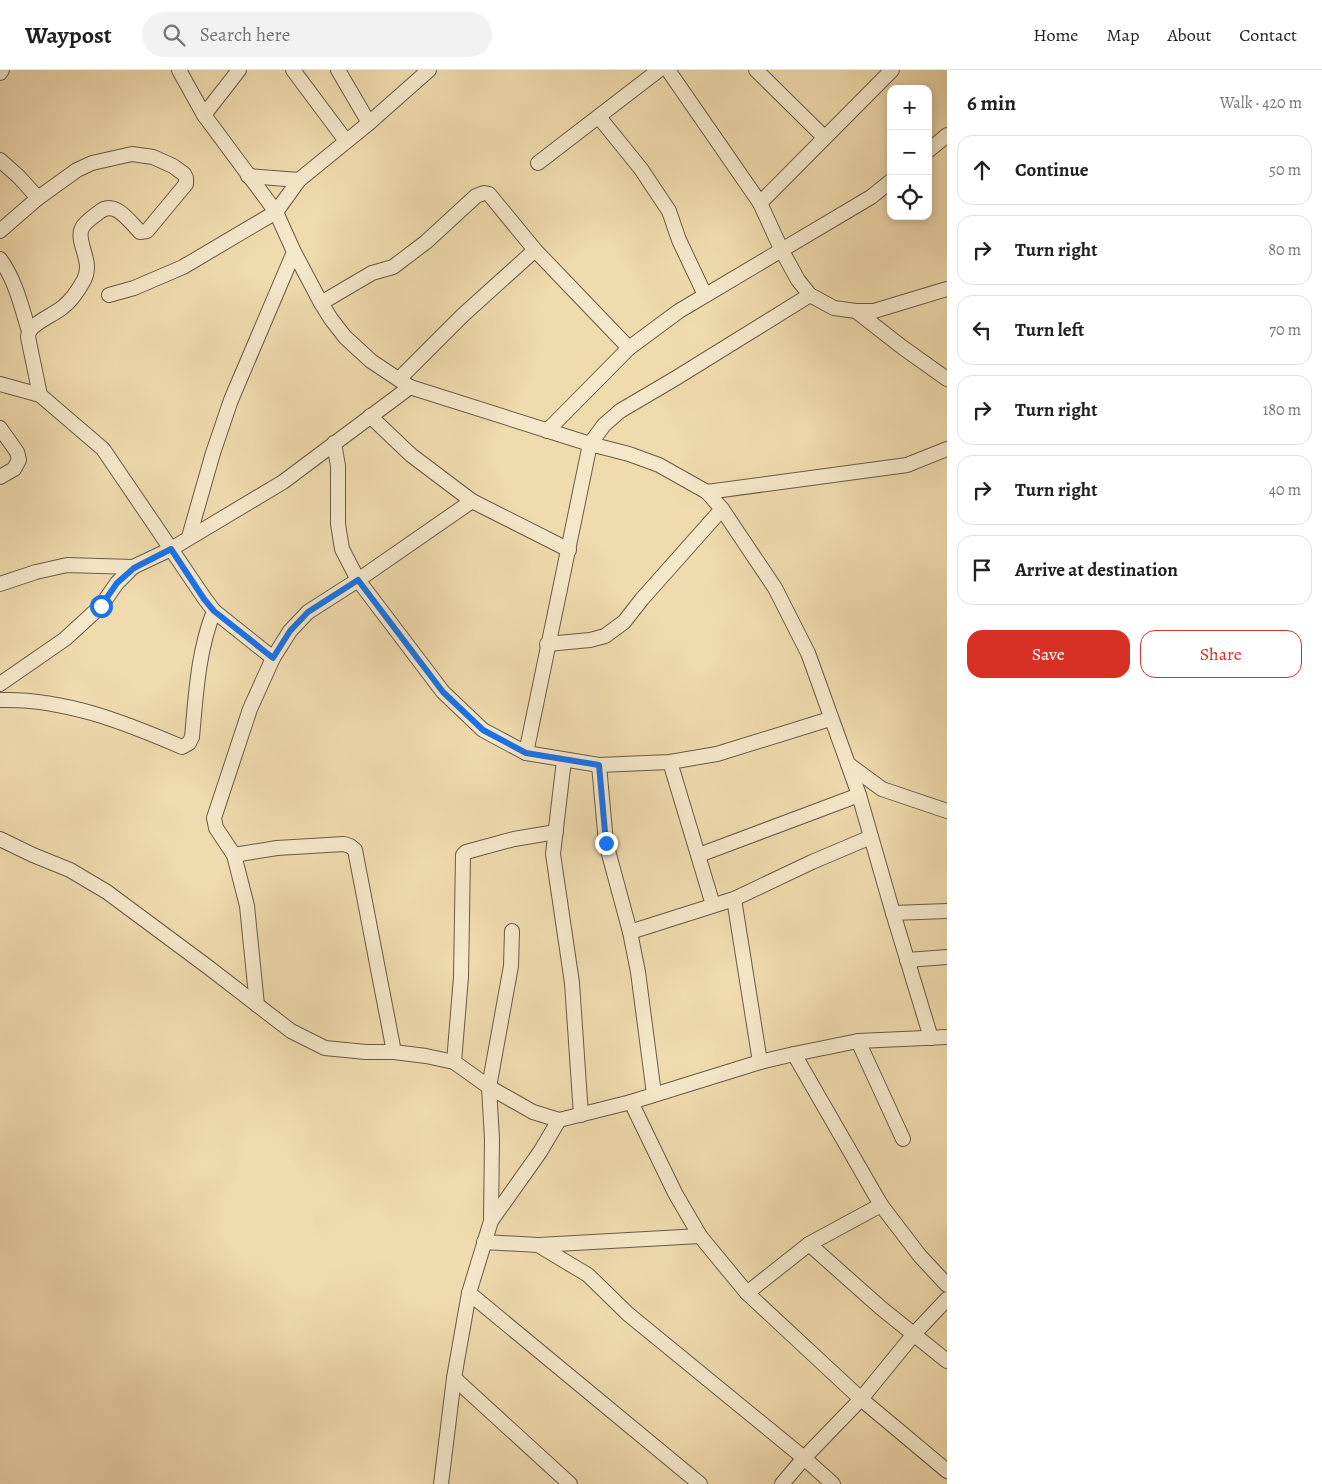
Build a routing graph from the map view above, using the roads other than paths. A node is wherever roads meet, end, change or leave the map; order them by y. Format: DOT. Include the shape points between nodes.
graph roads {
  1 [pos="179,70"];
  2 [pos="240,70"];
  3 [pos="293,70"];
  4 [pos="338,70"];
  5 [pos="429,70"];
  6 [pos="659,70"];
  7 [pos="668,70"];
  8 [pos="756,70"];
  9 [pos="892,70"];
  10 [pos="204,115"];
  11 [pos="599,117"];
  12 [pos="369,123"];
  13 [pos="947,135"];
  14 [pos="824,137"];
  15 [pos="346,141"];
  16 [pos="932,148"];
  17 [pos="0,160"];
  18 [pos="538,164"];
  19 [pos="248,176"];
  20 [pos="298,180"];
  21 [pos="887,184"];
  22 [pos="38,198"];
  23 [pos="760,202"];
  24 [pos="276,212"];
  25 [pos="0,230"];
  26 [pos="535,250"];
  27 [pos="782,251"];
  28 [pos="294,252"];
  29 [pos="0,259"];
  30 [pos="947,289"];
  31 [pos="109,295"];
  32 [pos="705,295"];
  33 [pos="810,295"];
  34 [pos="321,303"];
  35 [pos="856,311"];
  36 [pos="29,331"];
  37 [pos="629,348"];
  38 [pos="947,379"];
  39 [pos="404,383"];
  40 [pos="0,384"];
  41 [pos="40,395"];
  42 [pos="370,416"];
  43 [pos="0,428"];
  44 [pos="547,431"];
  45 [pos="334,443"];
  46 [pos="590,444"];
  47 [pos="947,449"];
  48 [pos="0,476"];
  49 [pos="707,492"];
  50 [pos="472,501"];
  51 [pos="722,509"];
  52 [pos="189,537"];
  53 [pos="171,549"];
  54 [pos="569,550"];
  55 [pos="134,568"];
  56 [pos="358,580"];
  57 [pos="0,584"];
  58 [pos="214,611"];
  59 [pos="548,644"];
  60 [pos="273,658"];
  61 [pos="0,684"];
  62 [pos="0,700"];
  63 [pos="830,719"];
  64 [pos="526,753"];
  65 [pos="564,760"];
  66 [pos="670,762"];
  67 [pos="848,764"];
  68 [pos="599,765"];
  69 [pos="859,795"];
  70 [pos="947,811"];
  71 [pos="556,832"];
  72 [pos="871,837"];
  73 [pos="0,839"];
  74 [pos="234,855"];
  75 [pos="699,855"];
  76 [pos="734,899"];
  77 [pos="714,905"];
  78 [pos="947,912"];
  79 [pos="892,913"];
  80 [pos="512,931"];
  81 [pos="630,932"];
  82 [pos="947,957"];
  83 [pos="907,960"];
  84 [pos="257,1005"];
  85 [pos="932,1038"];
  86 [pos="947,1038"];
  87 [pos="858,1041"];
  88 [pos="394,1052"];
  89 [pos="794,1054"];
  90 [pos="454,1062"];
  91 [pos="760,1062"];
  92 [pos="488,1086"];
  93 [pos="654,1094"];
  94 [pos="631,1102"];
  95 [pos="581,1115"];
  96 [pos="559,1120"];
  97 [pos="903,1139"];
  98 [pos="881,1205"];
  99 [pos="491,1221"];
  100 [pos="700,1236"];
  101 [pos="484,1242"];
  102 [pos="809,1244"];
  103 [pos="538,1245"];
  104 [pos="947,1285"];
  105 [pos="747,1292"];
  106 [pos="469,1293"];
  107 [pos="947,1299"];
  108 [pos="914,1334"];
  109 [pos="947,1361"];
  110 [pos="454,1378"];
  111 [pos="861,1399"];
  112 [pos="804,1458"];
  113 [pos="947,1471"];
  114 [pos="441,1484"];
  115 [pos="570,1484"];
  116 [pos="700,1484"];
  117 [pos="782,1484"];
  118 [pos="833,1484"];
  1 -- 10 [label="street"];
  2 -- 10 [label="street"];
  3 -- 15 [label="street"];
  4 -- 12 [label="street"];
  5 -- 12 [label="street"];
  6 -- 11 [label="street"];
  7 -- 23 [label="street"];
  8 -- 14 [label="street"];
  9 -- 14 [label="street"];
  10 -- 19 [label="street"];
  11 -- 18 [label="street"];
  11 -- 32 [label="street" via="641,169 669,211"];
  12 -- 15 [label="street"];
  13 -- 16 [label="street"];
  14 -- 23 [label="street"];
  15 -- 20 [label="street"];
  17 -- 22 [label="street"];
  19 -- 20 [label="street"];
  19 -- 24 [label="street"];
  20 -- 24 [label="street"];
  21 -- 27 [label="street"];
  22 -- 25 [label="street"];
  22 -- 36 [label="street" via="77,170 92,163 132,154 153,157 173,166 186,178 186,184 146,231 140,232 111,207 101,210 82,227 80,235 88,267 84,279 64,306"];
  23 -- 27 [label="street"];
  24 -- 28 [label="street"];
  24 -- 31 [label="street" via="183,267"];
  26 -- 34 [label="street" via="493,197 484,193 476,196 393,268 372,273"];
  26 -- 37 [label="street"];
  26 -- 39 [label="street" via="464,315"];
  27 -- 32 [label="street"];
  27 -- 33 [label="street"];
  28 -- 34 [label="street"];
  28 -- 52 [label="street" via="230,400"];
  29 -- 36 [label="street" via="10,272"];
  30 -- 35 [label="street" via="874,311"];
  32 -- 37 [label="street"];
  33 -- 35 [label="street" via="834,308"];
  33 -- 46 [label="street" via="620,411"];
  34 -- 39 [label="street" via="345,337 371,361"];
  35 -- 38 [label="street"];
  36 -- 41 [label="street"];
  37 -- 44 [label="street"];
  39 -- 42 [label="street"];
  39 -- 44 [label="street"];
  40 -- 41 [label="street"];
  41 -- 53 [label="street" via="103,449"];
  42 -- 45 [label="street"];
  42 -- 50 [label="street" via="411,455"];
  43 -- 48 [label="street" via="19,460 14,469"];
  44 -- 46 [label="street"];
  45 -- 52 [label="street" via="283,482"];
  45 -- 56 [label="street" via="342,549"];
  46 -- 49 [label="street" via="659,465"];
  46 -- 54 [label="street"];
  47 -- 49 [label="street" via="907,465"];
  49 -- 51 [label="street"];
  50 -- 54 [label="street"];
  50 -- 56 [label="street"];
  51 -- 59 [label="street" via="624,622 605,636"];
  51 -- 63 [label="street" via="775,588 808,653"];
  52 -- 53 [label="street"];
  53 -- 55 [label="street"];
  53 -- 58 [label="street"];
  54 -- 59 [label="street"];
  55 -- 57 [label="street" via="67,565"];
  55 -- 61 [label="street" via="117,583 101,606 65,639"];
  56 -- 60 [label="street" via="308,612 290,631"];
  56 -- 64 [label="street" via="443,692 483,730"];
  58 -- 60 [label="street"];
  58 -- 62 [label="street" via="199,665 192,737 182,746 94,713 51,703"];
  59 -- 64 [label="street"];
  60 -- 74 [label="street" via="250,710 215,810 216,828"];
  63 -- 66 [label="street" via="717,754"];
  63 -- 67 [label="street"];
  64 -- 65 [label="street"];
  65 -- 68 [label="street"];
  65 -- 71 [label="street"];
  66 -- 68 [label="street"];
  66 -- 75 [label="street"];
  67 -- 69 [label="street"];
  67 -- 70 [label="street" via="882,789"];
  68 -- 81 [label="street" via="606,843"];
  69 -- 72 [label="street"];
  69 -- 75 [label="street"];
  71 -- 90 [label="street" via="514,839 463,855 461,977"];
  71 -- 95 [label="street" via="553,854 572,983"];
  72 -- 76 [label="street"];
  72 -- 79 [label="street"];
  73 -- 84 [label="street" via="70,870 107,892"];
  74 -- 84 [label="street" via="247,906"];
  74 -- 88 [label="street" via="277,848 344,844 355,850"];
  75 -- 77 [label="street"];
  76 -- 77 [label="street"];
  76 -- 91 [label="street"];
  77 -- 81 [label="street"];
  78 -- 79 [label="street"];
  79 -- 83 [label="street"];
  80 -- 92 [label="street" via="510,966"];
  81 -- 93 [label="street"];
  82 -- 83 [label="street"];
  83 -- 85 [label="street"];
  84 -- 88 [label="street" via="291,1031 326,1048"];
  85 -- 86 [label="street"];
  85 -- 87 [label="street"];
  87 -- 89 [label="street"];
  87 -- 97 [label="street"];
  88 -- 90 [label="street"];
  89 -- 91 [label="street"];
  89 -- 98 [label="street"];
  90 -- 92 [label="street"];
  91 -- 93 [label="street"];
  92 -- 96 [label="street" via="533,1112"];
  92 -- 99 [label="street" via="492,1140"];
  93 -- 94 [label="street"];
  94 -- 95 [label="street"];
  94 -- 100 [label="street" via="675,1193"];
  95 -- 96 [label="street"];
  96 -- 99 [label="street"];
  98 -- 102 [label="street"];
  98 -- 104 [label="street"];
  99 -- 101 [label="street"];
  100 -- 103 [label="street"];
  100 -- 105 [label="street"];
  101 -- 103 [label="street"];
  101 -- 106 [label="street"];
  102 -- 105 [label="street"];
  102 -- 108 [label="street"];
  103 -- 112 [label="street" via="588,1275 628,1314"];
  105 -- 111 [label="street"];
  106 -- 110 [label="street"];
  106 -- 116 [label="street"];
  107 -- 108 [label="street"];
  108 -- 109 [label="street"];
  108 -- 111 [label="street"];
  110 -- 114 [label="street"];
  110 -- 115 [label="street"];
  111 -- 112 [label="street"];
  111 -- 113 [label="street"];
  112 -- 117 [label="street"];
  112 -- 118 [label="street"];
}
